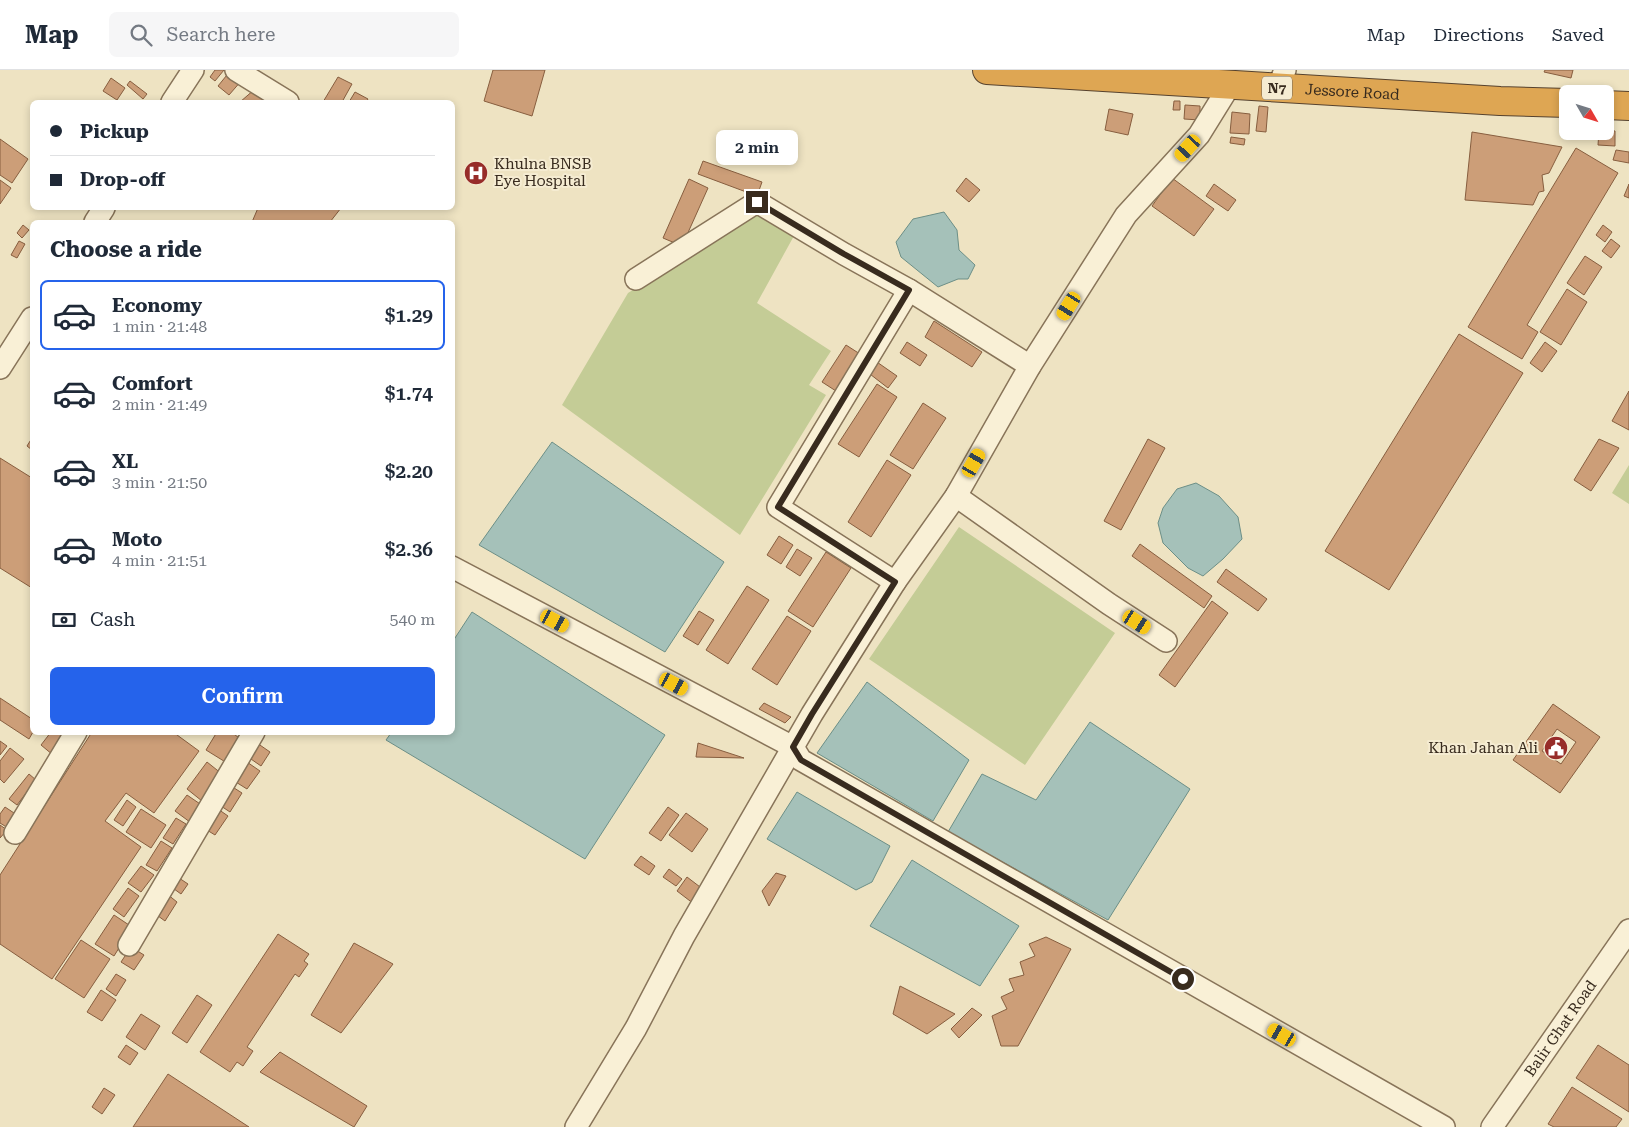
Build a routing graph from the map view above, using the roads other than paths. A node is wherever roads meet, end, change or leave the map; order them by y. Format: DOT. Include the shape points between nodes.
graph roads {
  1 [pos="194,70"];
  2 [pos="198,70"];
  3 [pos="236,70"];
  4 [pos="987,70"];
  5 [pos="1049,72"];
  6 [pos="1281,79"];
  7 [pos="1230,85"];
  8 [pos="173,100"];
  9 [pos="178,100"];
  10 [pos="285,100"];
  11 [pos="1559,102"];
  12 [pos="1614,105"];
  13 [pos="1629,106"];
  14 [pos="636,279"];
  15 [pos="909,290"];
  16 [pos="30,328"];
  17 [pos="1030,366"];
  18 [pos="0,368"];
  19 [pos="0,375"];
  20 [pos="956,496"];
  21 [pos="455,569"];
  22 [pos="895,582"];
  23 [pos="1166,641"];
  24 [pos="74,735"];
  25 [pos="252,735"];
  26 [pos="793,747"];
  27 [pos="15,833"];
  28 [pos="1629,930"];
  29 [pos="1629,942"];
  30 [pos="129,945"];
  31 [pos="576,1127"];
  32 [pos="1444,1127"];
  33 [pos="1492,1127"];
  34 [pos="1500,1127"];
  1 -- 8 [label="street"];
  2 -- 9 [label="street"];
  3 -- 10 [label="street"];
  4 -- 5 [label="highway, Jessore Road / N7"];
  5 -- 7 [label="highway, Jessore Road / N7"];
  6 -- 7 [label="highway, Jessore Road / N7"];
  6 -- 11 [label="highway, Jessore Road / N7"];
  7 -- 17 [label="street" via="1199,135 1126,216"];
  12 -- 13 [label="highway"];
  14 -- 15 [label="street" via="757,202"];
  15 -- 17 [label="street"];
  15 -- 22 [label="street" via="778,507"];
  16 -- 18 [label="street"];
  16 -- 19 [label="street"];
  17 -- 20 [label="street"];
  20 -- 22 [label="street"];
  20 -- 23 [label="street"];
  21 -- 26 [label="street"];
  22 -- 26 [label="street"];
  24 -- 27 [label="street"];
  25 -- 30 [label="street"];
  26 -- 31 [label="street" via="684,936 636,1028"];
  26 -- 32 [label="street" via="801,760"];
  28 -- 33 [label="street, Balir Ghat Road"];
  29 -- 34 [label="street, Balir Ghat Road"];
}
